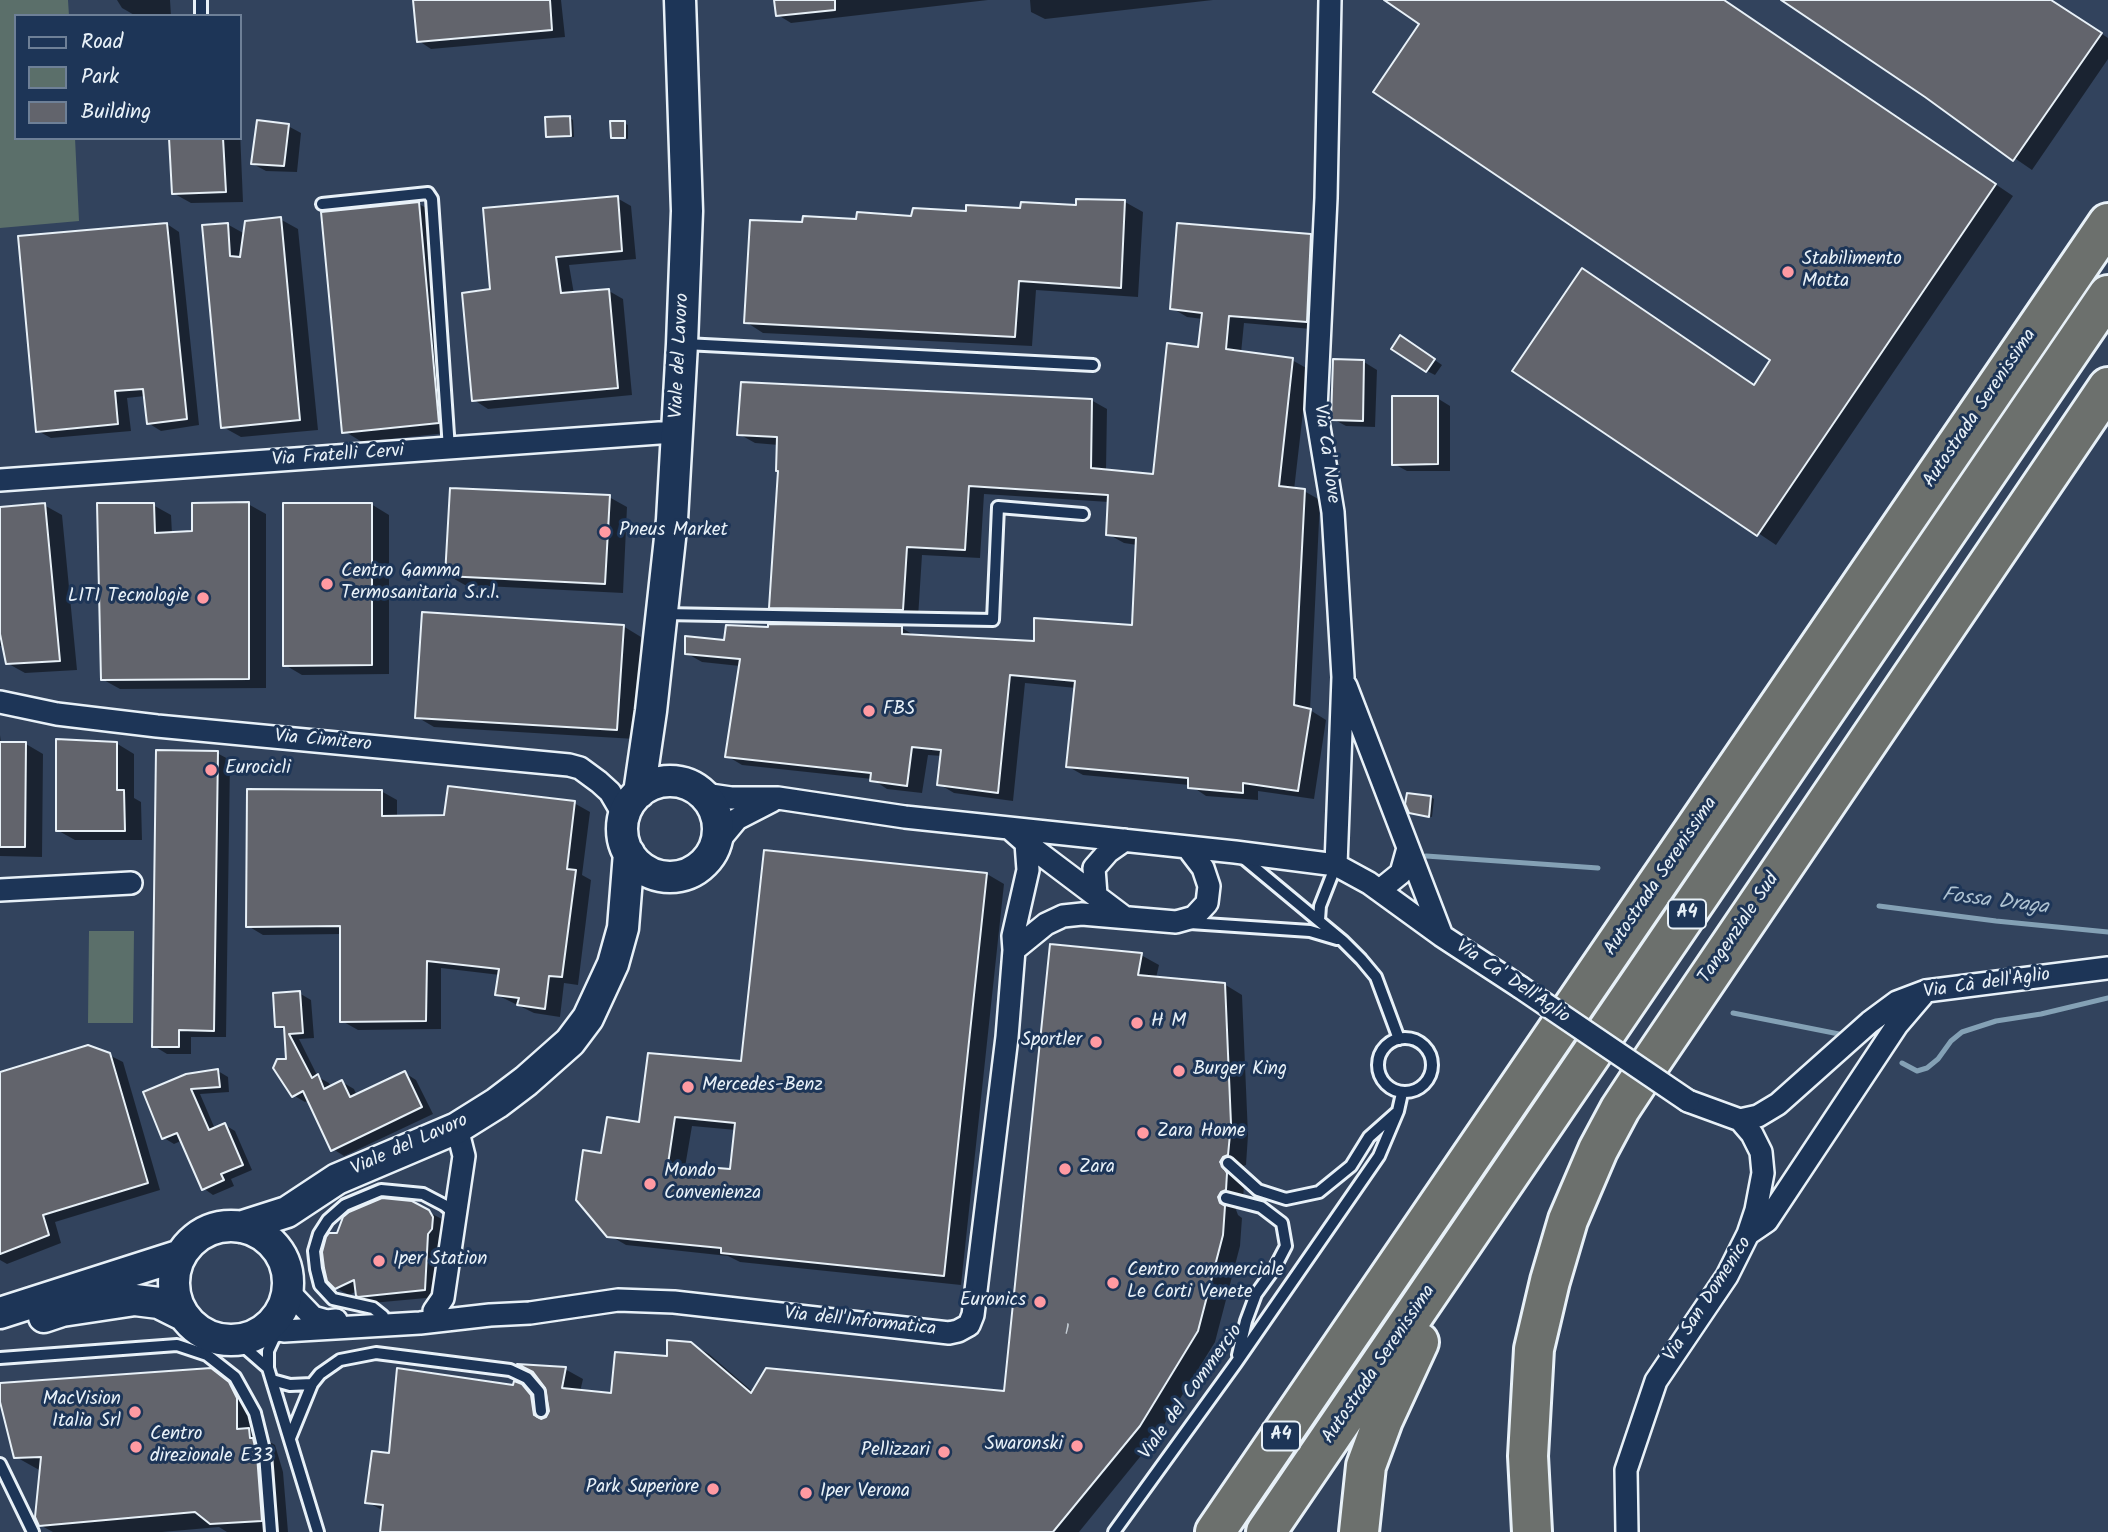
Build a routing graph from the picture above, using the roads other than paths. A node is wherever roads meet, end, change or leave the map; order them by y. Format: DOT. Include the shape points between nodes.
graph roads {
  1 [pos="680,0"];
  2 [pos="1331,0"];
  3 [pos="322,204"];
  4 [pos="2108,223"];
  5 [pos="2108,295"];
  6 [pos="682,344"];
  7 [pos="1093,365"];
  8 [pos="2108,387"];
  9 [pos="2108,426"];
  10 [pos="676,433"];
  11 [pos="449,449"];
  12 [pos="0,480"];
  13 [pos="1083,514"];
  14 [pos="663,614"];
  15 [pos="1343,677"];
  16 [pos="0,702"];
  17 [pos="651,711"];
  18 [pos="694,789"];
  19 [pos="778,798"];
  20 [pos="632,805"];
  21 [pos="1009,828"];
  22 [pos="1125,840"];
  23 [pos="716,843"];
  24 [pos="1026,844"];
  25 [pos="1187,847"];
  26 [pos="1408,848"];
  27 [pos="1236,852"];
  28 [pos="629,853"];
  29 [pos="1336,865"];
  30 [pos="674,877"];
  31 [pos="131,883"];
  32 [pos="0,890"];
  33 [pos="1380,890"];
  34 [pos="1096,895"];
  35 [pos="1124,917"];
  36 [pos="1319,920"];
  37 [pos="1176,922"];
  38 [pos="623,929"];
  39 [pos="1441,936"];
  40 [pos="1343,941"];
  41 [pos="1014,950"];
  42 [pos="2108,968"];
  43 [pos="1926,991"];
  44 [pos="1399,1039"];
  45 [pos="1402,1093"];
  46 [pos="1398,1111"];
  47 [pos="1740,1121"];
  48 [pos="457,1128"];
  49 [pos="1228,1163"];
  50 [pos="1504,1183"];
  51 [pos="312,1194"];
  52 [pos="1226,1198"];
  53 [pos="455,1214"];
  54 [pos="240,1227"];
  55 [pos="1748,1234"];
  56 [pos="181,1255"];
  57 [pos="287,1278"];
  58 [pos="582,1304"];
  59 [pos="433,1311"];
  60 [pos="0,1313"];
  61 [pos="183,1315"];
  62 [pos="383,1316"];
  63 [pos="276,1330"];
  64 [pos="0,1331"];
  65 [pos="230,1341"];
  66 [pos="0,1358"];
  67 [pos="1236,1363"];
  68 [pos="270,1374"];
  69 [pos="313,1384"];
  70 [pos="541,1411"];
  71 [pos="290,1438"];
  72 [pos="0,1464"];
  73 [pos="313,1512"];
  74 [pos="33,1532"];
  75 [pos="271,1532"];
  76 [pos="318,1532"];
  77 [pos="326,1532"];
  78 [pos="1114,1532"];
  79 [pos="1215,1532"];
  80 [pos="1266,1532"];
  81 [pos="1359,1532"];
  82 [pos="1532,1532"];
  83 [pos="1554,1532"];
  84 [pos="1627,1532"];
  1 -- 6 [label="street, Viale del Lavoro" via="687,211"];
  2 -- 15 [label="street, Via Ca' Nove" via="1316,409 1333,512"];
  3 -- 11 [label="lane" via="428,193 432,199"];
  4 -- 79 [label="highway, Autostrada Serenissima / A4"];
  5 -- 50 [label="highway, Autostrada Serenissima / A4"];
  6 -- 7 [label="lane"];
  6 -- 10 [label="street, Viale del Lavoro"];
  8 -- 82 [label="highway, Tangenziale Sud" via="1649,1065 1598,1150 1568,1220 1534,1349 1528,1456"];
  9 -- 83 [label="highway, Tangenziale Sud" via="1670,1070 1637,1126 1583,1250 1563,1326 1552,1401"];
  10 -- 11 [label="street, Via Fratelli Cervi"];
  10 -- 14 [label="street, Viale del Lavoro"];
  11 -- 12 [label="street, Via Fratelli Cervi"];
  13 -- 14 [label="lane" via="999,507 993,621"];
  14 -- 17 [label="street, Viale del Lavoro"];
  15 -- 26 [label="street"];
  15 -- 29 [label="street, Via Ca' Nove"];
  16 -- 20 [label="street, Via Cimitero" via="157,726 569,765"];
  17 -- 18 [label="street, Viale del Lavoro" via="668,762"];
  17 -- 20 [label="street, Viale del Lavoro"];
  18 -- 19 [label="street" via="732,798"];
  18 -- 20 [label="street" via="669,781 653,785"];
  18 -- 23 [label="street, Viale del Lavoro" via="712,805 717,817"];
  19 -- 21 [label="street"];
  19 -- 23 [label="street" via="737,819"];
  20 -- 28 [label="street, Viale del Lavoro" via="624,842"];
  21 -- 22 [label="street"];
  21 -- 24 [label="street"];
  22 -- 25 [label="street"];
  22 -- 34 [label="street" via="1094,867"];
  23 -- 30 [label="street, Viale del Lavoro" via="701,867"];
  24 -- 34 [label="street"];
  24 -- 41 [label="street, Via dell'Informatica" via="1028,870"];
  25 -- 27 [label="street"];
  25 -- 37 [label="street" via="1203,868 1209,886 1207,903 1194,917"];
  26 -- 33 [label="street" via="1401,873"];
  26 -- 39 [label="street"];
  27 -- 29 [label="street"];
  27 -- 36 [label="lane"];
  28 -- 30 [label="street" via="648,872"];
  28 -- 38 [label="street, Viale del Lavoro"];
  29 -- 33 [label="street, Via Ca' Dell'Aglio"];
  29 -- 36 [label="lane"];
  30 -- 38 [label="street, Viale del Lavoro" via="640,902"];
  31 -- 32 [label="street"];
  33 -- 39 [label="street, Via Ca' Dell'Aglio"];
  34 -- 35 [label="street"];
  35 -- 37 [label="street"];
  35 -- 41 [label="street" via="1063,916 1046,923"];
  36 -- 40 [label="lane"];
  37 -- 40 [label="lane" via="1310,932"];
  38 -- 48 [label="street, Viale del Lavoro" via="599,997 570,1042 497,1104"];
  39 -- 47 [label="street, Via Ca' Dell'Aglio, bridge" via="1688,1101"];
  40 -- 44 [label="lane" via="1376,977"];
  41 -- 58 [label="street, Via dell'Informatica" via="973,1315 968,1325 948,1333 674,1302"];
  42 -- 43 [label="street, Via Cà dell'Aglio"];
  43 -- 47 [label="street, Via Cà dell'Aglio" via="1897,1002 1870,1022 1778,1104"];
  43 -- 55 [label="street, Via San Domenico" via="1897,1025 1767,1221"];
  44 -- 45 [label="lane" via="1381,1053 1378,1072 1390,1088"];
  44 -- 45 [label="lane" via="1422,1043 1433,1062 1424,1086"];
  45 -- 46 [label="lane, Viale del Commercio"];
  46 -- 49 [label="lane" via="1369,1137 1351,1166 1319,1192 1286,1199 1276,1196 1258,1190"];
  46 -- 67 [label="lane, Viale del Commercio" via="1379,1156"];
  47 -- 55 [label="street" via="1761,1152 1763,1173"];
  48 -- 51 [label="street, Viale del Lavoro"];
  48 -- 53 [label="street" via="464,1156"];
  50 -- 80 [label="highway, Autostrada Serenissima / A4"];
  50 -- 81 [label="highway, A4" via="1382,1420 1366,1466"];
  51 -- 54 [label="street, Viale del Lavoro" via="288,1212"];
  51 -- 57 [label="street" via="291,1231"];
  52 -- 67 [label="lane" via="1261,1207 1282,1223 1286,1246 1256,1294"];
  53 -- 59 [label="street" via="443,1298"];
  53 -- 62 [label="lane" via="423,1194 381,1190 345,1205 328,1220 314,1251 320,1285 333,1299 373,1308"];
  54 -- 56 [label="street, Viale del Lavoro" via="206,1232"];
  54 -- 57 [label="street" via="263,1236 280,1253"];
  55 -- 84 [label="street, Via San Domenico" via="1727,1276 1656,1381 1626,1470"];
  56 -- 60 [label="street, Viale del Lavoro"];
  56 -- 61 [label="street" via="174,1285"];
  57 -- 62 [label="street, Via dell'Informatica" via="313,1317 327,1321"];
  57 -- 63 [label="street"];
  58 -- 59 [label="street, Via dell'Informatica" via="538,1299"];
  58 -- 63 [label="street, Via dell'Informatica" via="420,1323"];
  59 -- 62 [label="street, Via dell'Informatica"];
  61 -- 64 [label="street" via="159,1303 135,1300 62,1311"];
  61 -- 65 [label="street" via="195,1328"];
  63 -- 65 [label="street"];
  63 -- 68 [label="lane" via="268,1351"];
  65 -- 68 [label="lane" via="244,1347"];
  66 -- 75 [label="lane" via="177,1345 207,1355 235,1377 255,1413 265,1454"];
  67 -- 78 [label="lane, Viale del Commercio"];
  68 -- 69 [label="lane" via="290,1384"];
  68 -- 71 [label="lane"];
  69 -- 70 [label="lane" via="340,1360 389,1354 510,1370 527,1378 539,1392"];
  69 -- 71 [label="lane"];
  71 -- 73 [label="lane"];
  72 -- 74 [label="lane"];
  73 -- 76 [label="lane"];
  73 -- 77 [label="lane"];
}
